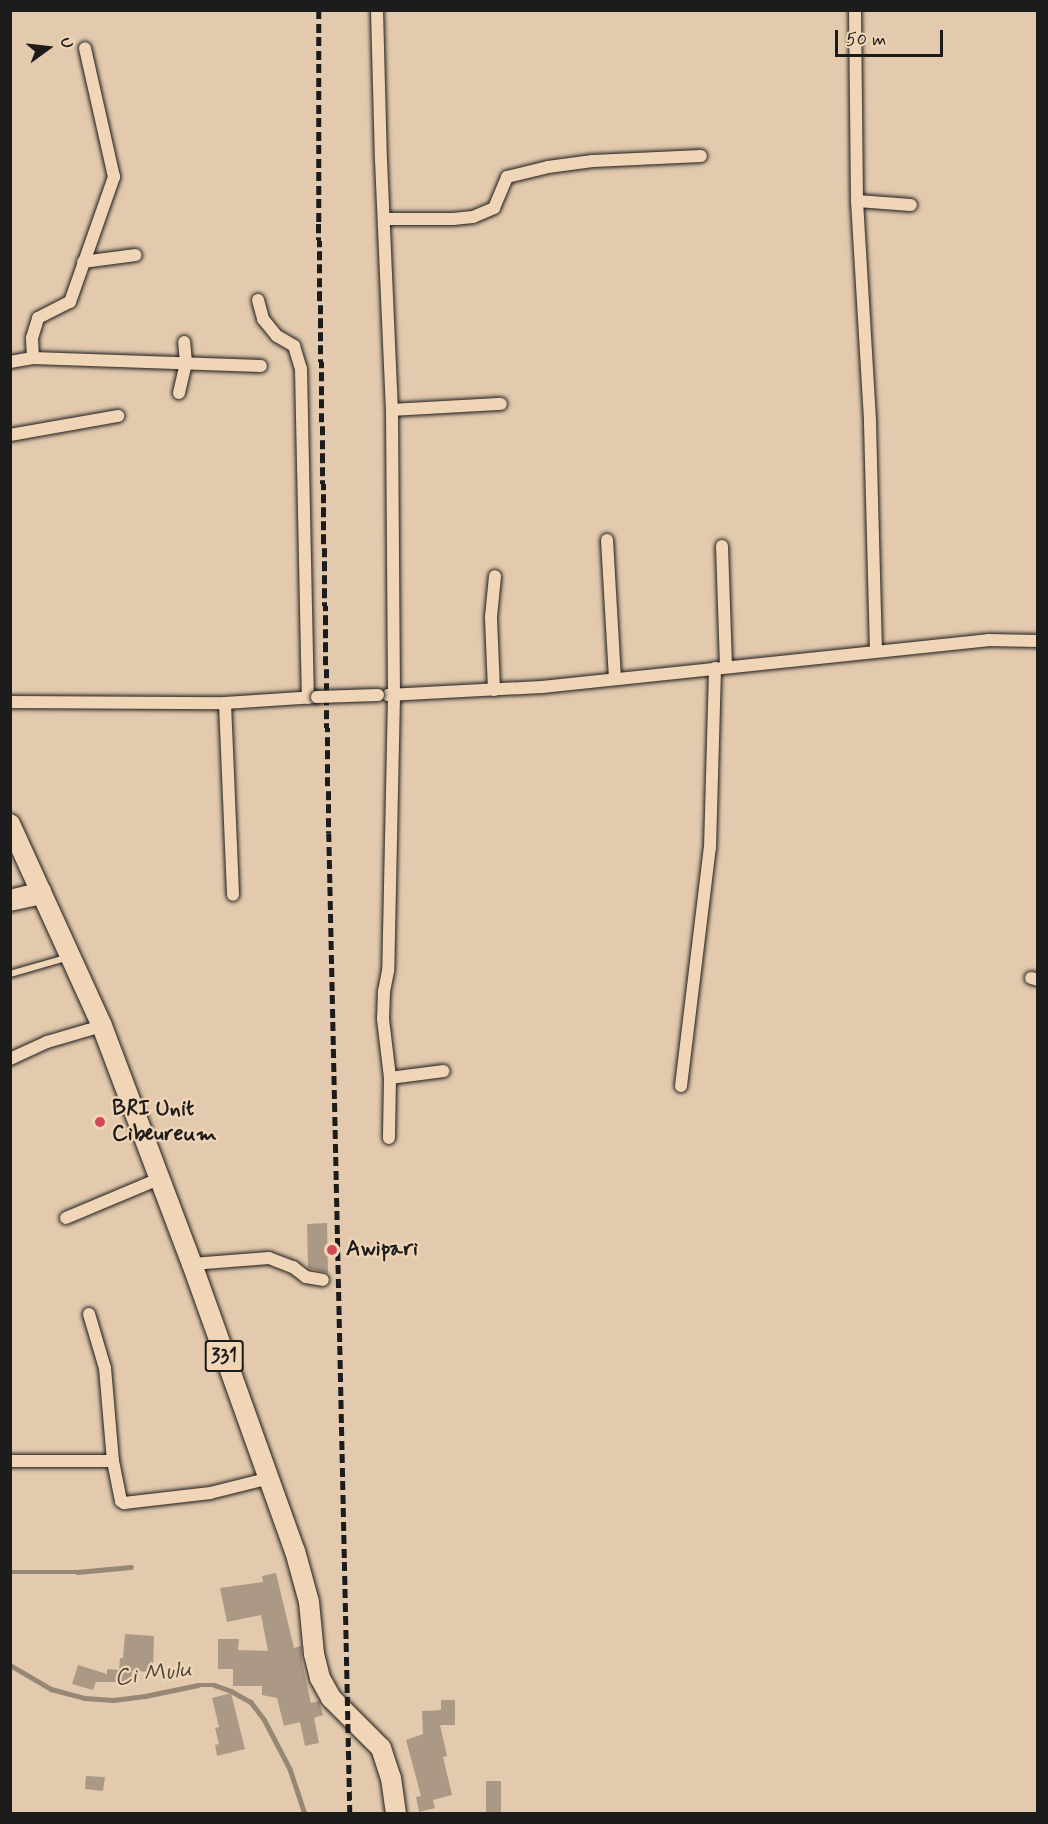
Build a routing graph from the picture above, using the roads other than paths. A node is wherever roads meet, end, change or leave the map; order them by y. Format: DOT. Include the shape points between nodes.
graph roads {
  1 [pos="377,10"];
  2 [pos="855,10"];
  3 [pos="85,48"];
  4 [pos="701,156"];
  5 [pos="857,201"];
  6 [pos="911,205"];
  7 [pos="385,219"];
  8 [pos="136,255"];
  9 [pos="83,262"];
  10 [pos="258,300"];
  11 [pos="184,342"];
  12 [pos="33,358"];
  13 [pos="10,362"];
  14 [pos="186,363"];
  15 [pos="261,366"];
  16 [pos="179,393"];
  17 [pos="501,404"];
  18 [pos="392,410"];
  19 [pos="118,416"];
  20 [pos="10,435"];
  21 [pos="607,540"];
  22 [pos="722,546"];
  23 [pos="495,576"];
  24 [pos="1038,641"];
  25 [pos="876,651"];
  26 [pos="721,667"];
  27 [pos="615,679"];
  28 [pos="494,690"];
  29 [pos="394,696"];
  30 [pos="313,698"];
  31 [pos="10,702"];
  32 [pos="225,703"];
  33 [pos="10,824"];
  34 [pos="44,895"];
  35 [pos="233,895"];
  36 [pos="10,899"];
  37 [pos="10,908"];
  38 [pos="72,956"];
  39 [pos="10,974"];
  40 [pos="102,1026"];
  41 [pos="10,1059"];
  42 [pos="444,1071"];
  43 [pos="390,1078"];
  44 [pos="681,1086"];
  45 [pos="388,1138"];
  46 [pos="159,1179"];
  47 [pos="66,1218"];
  48 [pos="192,1264"];
  49 [pos="323,1280"];
  50 [pos="89,1314"];
  51 [pos="10,1461"];
  52 [pos="113,1461"];
  53 [pos="270,1478"];
  54 [pos="396,1814"];
  1 -- 7 [label="street"];
  2 -- 5 [label="street"];
  3 -- 9 [label="street" via="114,177"];
  4 -- 7 [label="street" via="548,167 507,177 494,208 473,217"];
  5 -- 6 [label="street"];
  5 -- 25 [label="street" via="870,423"];
  7 -- 18 [label="street"];
  8 -- 9 [label="street"];
  9 -- 12 [label="street" via="70,302 38,318 32,338"];
  10 -- 30 [label="street" via="262,319 277,336 294,346 301,369"];
  11 -- 14 [label="street"];
  12 -- 13 [label="street"];
  12 -- 14 [label="street"];
  14 -- 15 [label="street"];
  14 -- 16 [label="street"];
  17 -- 18 [label="street"];
  18 -- 29 [label="street"];
  19 -- 20 [label="street"];
  21 -- 27 [label="street"];
  22 -- 26 [label="street"];
  23 -- 28 [label="street" via="490,617"];
  24 -- 25 [label="street" via="988,640"];
  25 -- 26 [label="street"];
  26 -- 27 [label="street"];
  26 -- 44 [label="street" via="710,848"];
  27 -- 28 [label="street"];
  28 -- 29 [label="street"];
  29 -- 30 [label="street, bridge"];
  29 -- 43 [label="street" via="388,970 383,1019"];
  30 -- 32 [label="street"];
  31 -- 32 [label="street"];
  32 -- 35 [label="street"];
  33 -- 34 [label="main road, 331"];
  34 -- 36 [label="street"];
  34 -- 37 [label="lane"];
  34 -- 38 [label="main road, 331"];
  38 -- 39 [label="lane"];
  38 -- 40 [label="main road, 331"];
  40 -- 41 [label="street" via="47,1042"];
  40 -- 46 [label="main road, 331"];
  42 -- 43 [label="street"];
  43 -- 45 [label="street"];
  46 -- 47 [label="street"];
  46 -- 48 [label="main road, 331"];
  48 -- 49 [label="street" via="269,1258 306,1277"];
  48 -- 53 [label="main road, 331"];
  50 -- 52 [label="street" via="105,1368"];
  51 -- 52 [label="street"];
  52 -- 53 [label="street" via="124,1503 210,1493"];
  53 -- 54 [label="main road, 331" via="304,1581 320,1678 331,1698 381,1748 391,1778"];
}
